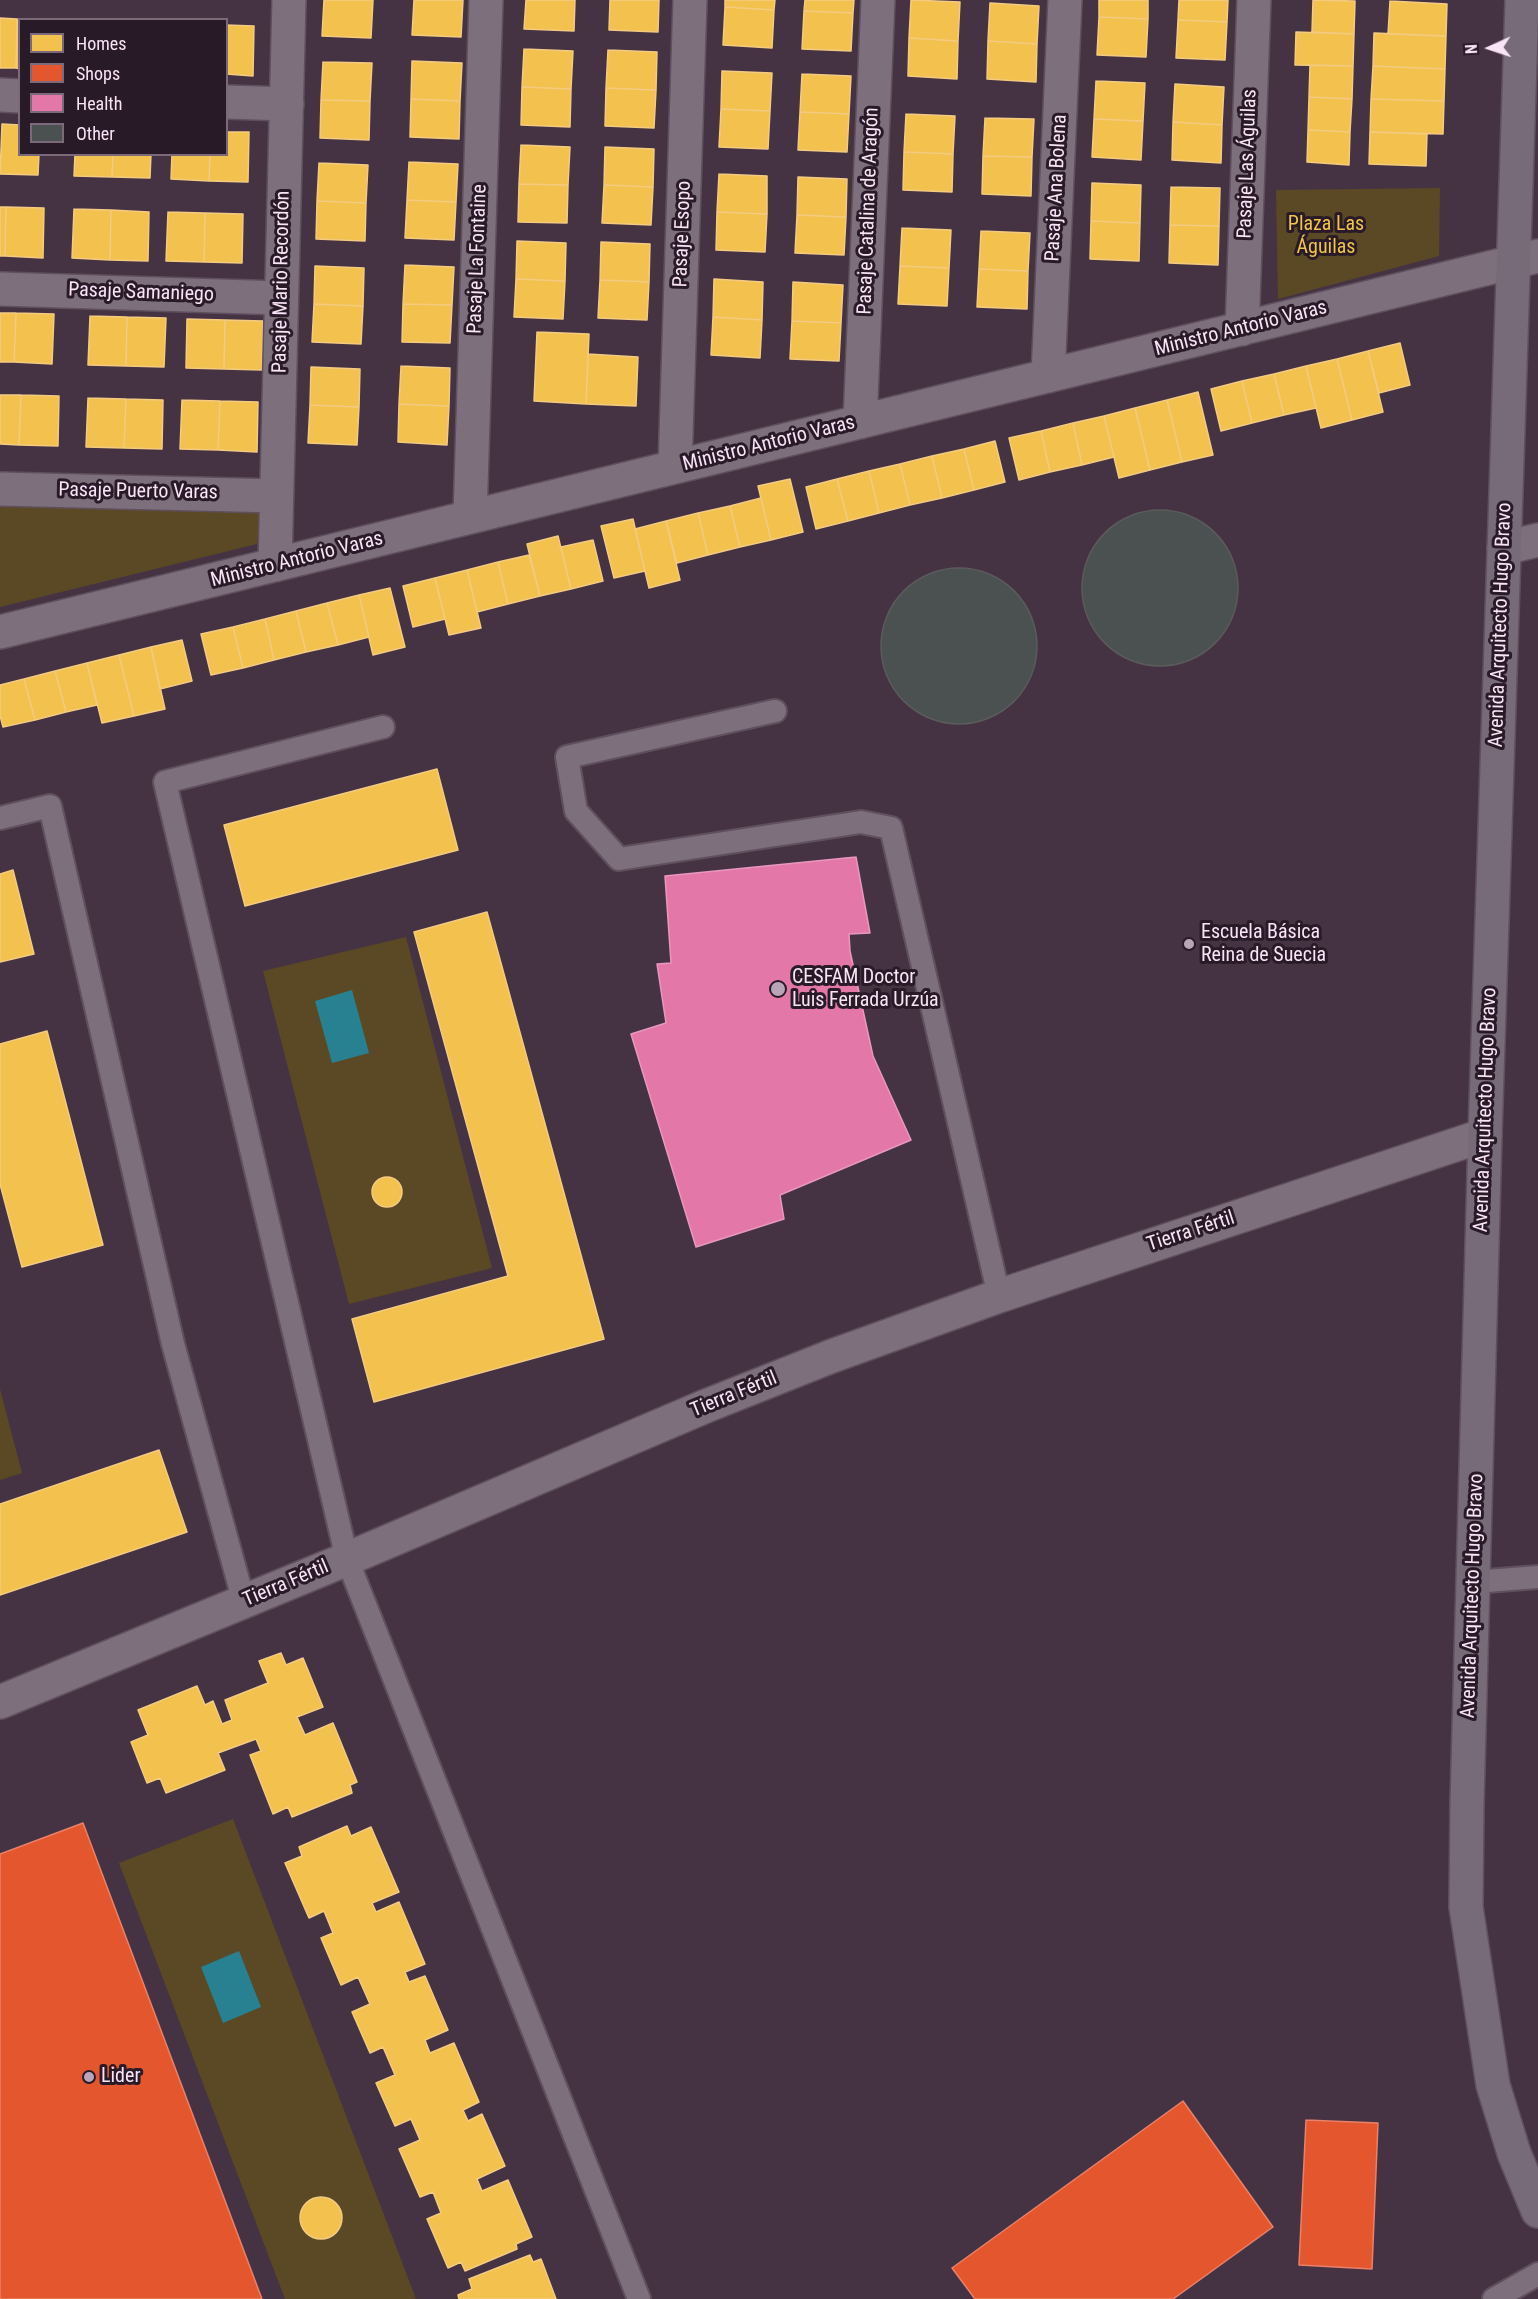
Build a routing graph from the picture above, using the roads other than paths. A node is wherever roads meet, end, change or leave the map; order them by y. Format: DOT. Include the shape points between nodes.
graph roads {
  1 [pos="289,0"];
  2 [pos="486,0"];
  3 [pos="690,0"];
  4 [pos="878,0"];
  5 [pos="1065,0"];
  6 [pos="1254,0"];
  7 [pos="1522,0"];
  8 [pos="0,95"];
  9 [pos="18,96"];
  10 [pos="228,102"];
  11 [pos="286,104"];
  12 [pos="1526,259"];
  13 [pos="0,289"];
  14 [pos="281,298"];
  15 [pos="1242,329"];
  16 [pos="1048,376"];
  17 [pos="860,422"];
  18 [pos="675,468"];
  19 [pos="0,489"];
  20 [pos="276,496"];
  21 [pos="470,517"];
  22 [pos="1538,540"];
  23 [pos="1504,548"];
  24 [pos="275,565"];
  25 [pos="0,632"];
  26 [pos="775,711"];
  27 [pos="383,727"];
  28 [pos="0,818"];
  29 [pos="1485,1135"];
  30 [pos="999,1296"];
  31 [pos="347,1559"];
  32 [pos="1538,1576"];
  33 [pos="1474,1582"];
  34 [pos="244,1602"];
  35 [pos="0,1702"];
  36 [pos="1538,2211"];
  37 [pos="1538,2274"];
  38 [pos="639,2299"];
  39 [pos="1494,2299"];
  1 -- 11 [label="street, Pasaje Mario Recordón"];
  2 -- 21 [label="street, Pasaje La Fontaine"];
  3 -- 18 [label="street, Pasaje Esopo"];
  4 -- 17 [label="street, Pasaje Catalina de Aragón"];
  5 -- 16 [label="street, Pasaje Ana Bolena"];
  6 -- 15 [label="street, Pasaje Las Águilas"];
  7 -- 12 [label="street, Avenida Arquitecto Hugo Bravo"];
  8 -- 9 [label="street"];
  10 -- 11 [label="street"];
  11 -- 14 [label="street, Pasaje Mario Recordón"];
  12 -- 15 [label="street, Ministro Antorio Varas"];
  12 -- 23 [label="street, Avenida Arquitecto Hugo Bravo"];
  13 -- 14 [label="street, Pasaje Samaniego"];
  14 -- 20 [label="street, Pasaje Mario Recordón"];
  15 -- 16 [label="street, Ministro Antorio Varas"];
  16 -- 17 [label="street, Ministro Antorio Varas"];
  17 -- 18 [label="street, Ministro Antorio Varas"];
  18 -- 21 [label="street, Ministro Antorio Varas"];
  19 -- 20 [label="street, Pasaje Puerto Varas"];
  20 -- 24 [label="street, Pasaje Mario Recordón"];
  21 -- 24 [label="street, Ministro Antorio Varas"];
  22 -- 23 [label="street"];
  23 -- 29 [label="street, Avenida Arquitecto Hugo Bravo"];
  24 -- 25 [label="street, Ministro Antorio Varas"];
  26 -- 30 [label="lane" via="567,757 576,811 619,859 861,822 891,828"];
  27 -- 31 [label="lane" via="165,782"];
  28 -- 34 [label="lane" via="50,806 172,1344"];
  29 -- 30 [label="street, Tierra Fértil"];
  29 -- 33 [label="street, Avenida Arquitecto Hugo Bravo"];
  30 -- 31 [label="street, Tierra Fértil" via="706,1406"];
  31 -- 34 [label="street, Tierra Fértil"];
  31 -- 38 [label="lane"];
  32 -- 33 [label="lane"];
  33 -- 36 [label="street, Avenida Arquitecto Hugo Bravo" via="1466,1907 1493,2085 1514,2153"];
  34 -- 35 [label="street, Tierra Fértil"];
  37 -- 39 [label="lane"];
}
